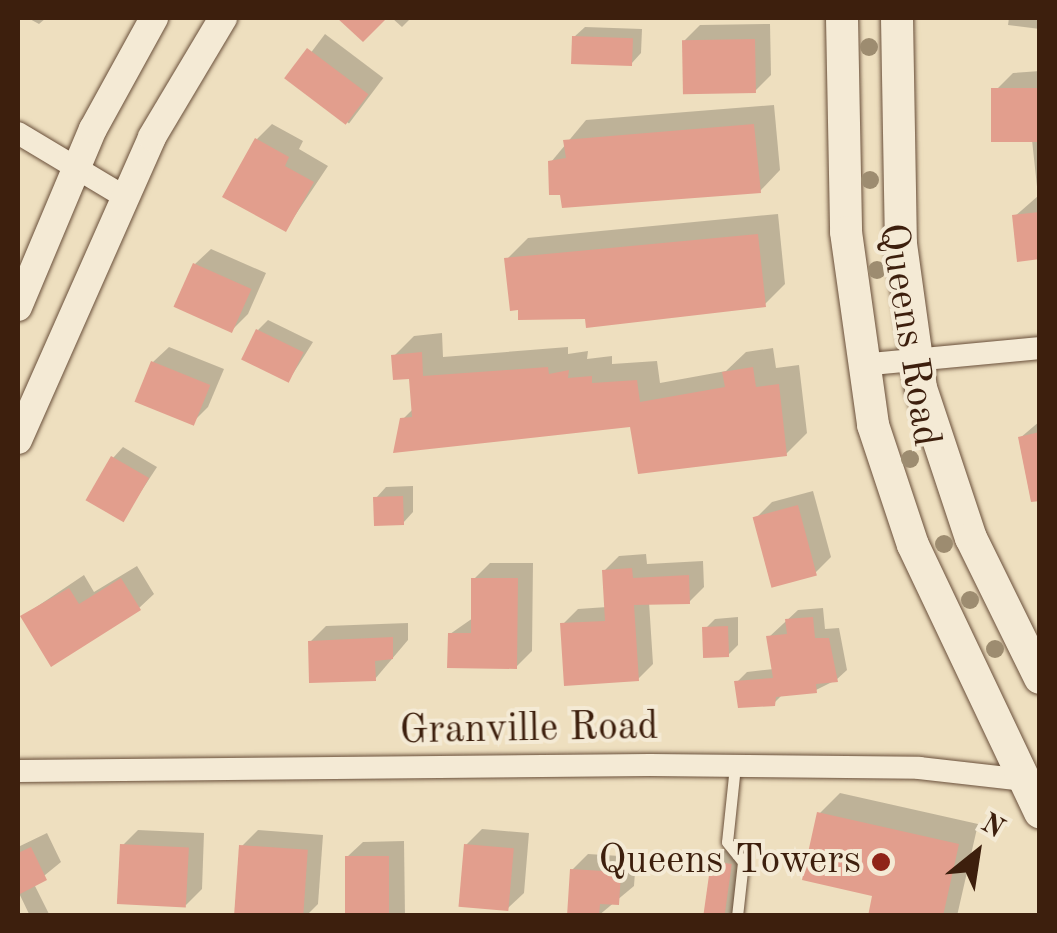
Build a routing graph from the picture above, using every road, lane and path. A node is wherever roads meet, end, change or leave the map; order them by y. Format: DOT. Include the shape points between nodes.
graph roads {
  1 [pos="154,18"];
  2 [pos="223,18"];
  3 [pos="842,18"];
  4 [pos="897,18"];
  5 [pos="18,133"];
  6 [pos="74,171"];
  7 [pos="124,197"];
  8 [pos="18,307"];
  9 [pos="1040,348"];
  10 [pos="915,360"];
  11 [pos="861,365"];
  12 [pos="18,440"];
  13 [pos="1040,678"];
  14 [pos="736,766"];
  15 [pos="18,772"];
  16 [pos="1034,780"];
  17 [pos="1040,812"];
  18 [pos="737,916"];
  1 -- 6 [label="street"];
  2 -- 7 [label="street"];
  3 -- 11 [label="main road, Queens Road" via="846,232"];
  4 -- 10 [label="main road, Queens Road" via="900,229"];
  5 -- 6 [label="street"];
  6 -- 7 [label="street"];
  6 -- 8 [label="street"];
  7 -- 12 [label="street"];
  9 -- 10 [label="street"];
  10 -- 11 [label="street"];
  10 -- 13 [label="main road, Queens Road" via="959,509"];
  11 -- 16 [label="main road, Queens Road" via="904,524"];
  14 -- 15 [label="street, Granville Road"];
  14 -- 16 [label="street, Granville Road" via="919,768"];
  14 -- 18 [label="lane" via="727,842 743,862"];
  16 -- 17 [label="main road, Queens Road"];
}
